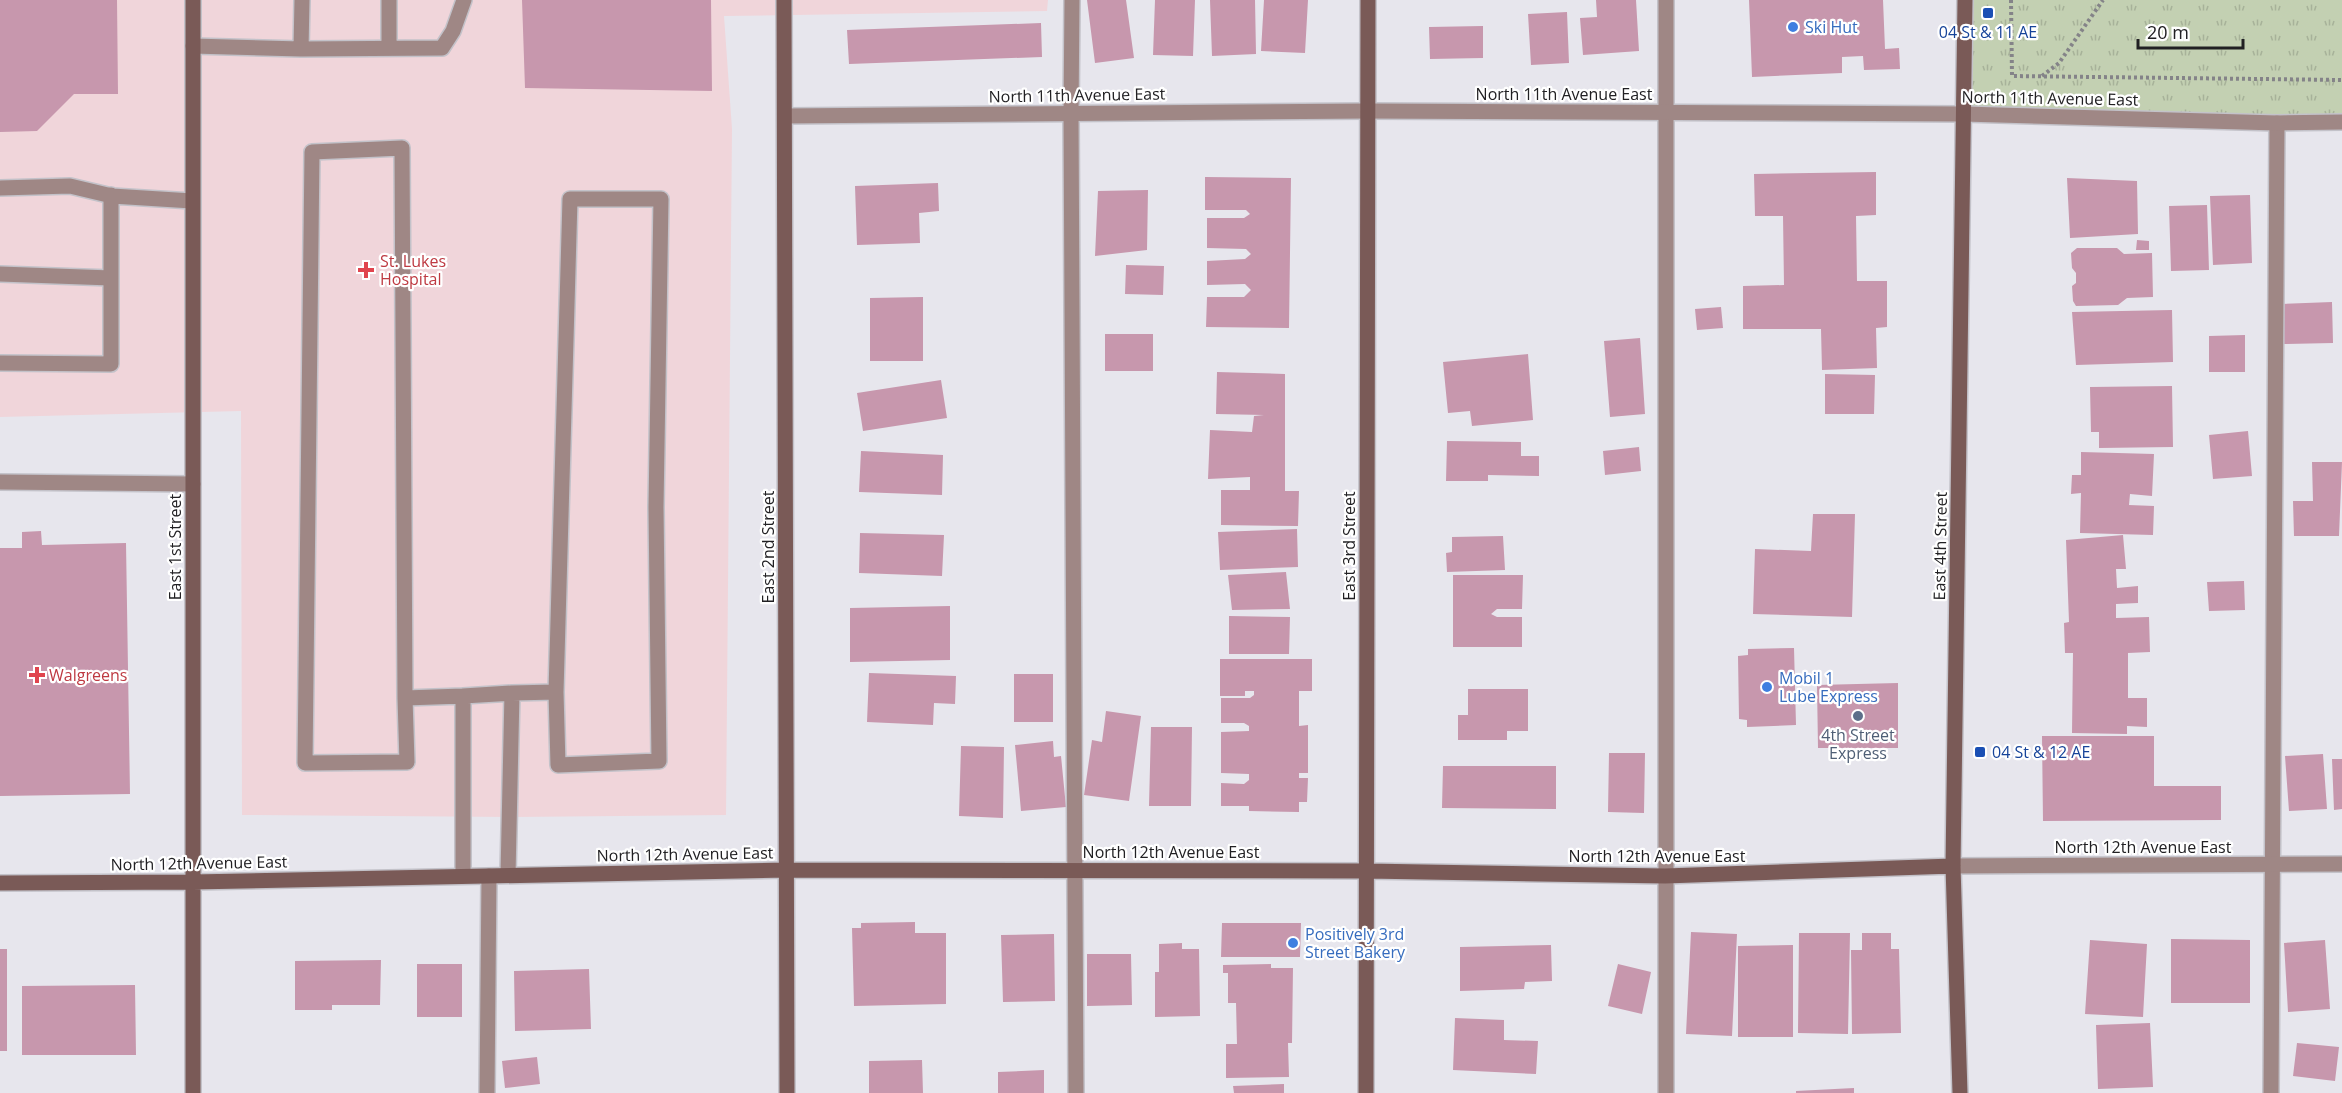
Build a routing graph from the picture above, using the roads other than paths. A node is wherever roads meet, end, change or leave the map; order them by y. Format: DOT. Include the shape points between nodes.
graph roads {
  1 [pos="192,0"];
  2 [pos="302,0"];
  3 [pos="389,0"];
  4 [pos="464,0"];
  5 [pos="784,0"];
  6 [pos="1072,0"];
  7 [pos="1368,0"];
  8 [pos="1666,0"];
  9 [pos="1965,0"];
  10 [pos="193,46"];
  11 [pos="389,48"];
  12 [pos="301,49"];
  13 [pos="1367,111"];
  14 [pos="1665,112"];
  15 [pos="1071,113"];
  16 [pos="1964,114"];
  17 [pos="785,116"];
  18 [pos="2342,122"];
  19 [pos="2277,123"];
  20 [pos="0,188"];
  21 [pos="111,195"];
  22 [pos="192,201"];
  23 [pos="0,274"];
  24 [pos="111,278"];
  25 [pos="0,363"];
  26 [pos="0,482"];
  27 [pos="193,484"];
  28 [pos="556,692"];
  29 [pos="512,693"];
  30 [pos="463,696"];
  31 [pos="405,698"];
  32 [pos="2342,864"];
  33 [pos="2274,865"];
  34 [pos="1953,866"];
  35 [pos="786,870"];
  36 [pos="1074,870"];
  37 [pos="1367,871"];
  38 [pos="508,875"];
  39 [pos="463,876"];
  40 [pos="489,876"];
  41 [pos="1665,876"];
  42 [pos="193,882"];
  43 [pos="0,883"];
  44 [pos="193,1093"];
  45 [pos="487,1093"];
  46 [pos="787,1093"];
  47 [pos="1076,1093"];
  48 [pos="1366,1093"];
  49 [pos="1666,1093"];
  50 [pos="1960,1093"];
  51 [pos="2271,1093"];
  1 -- 10 [label="street, East 1st Street"];
  2 -- 12 [label="street"];
  3 -- 11 [label="street"];
  4 -- 11 [label="street" via="442,48"];
  5 -- 17 [label="street, East 2nd Street"];
  6 -- 15 [label="street"];
  7 -- 13 [label="street, East 3rd Street"];
  8 -- 14 [label="street"];
  9 -- 16 [label="street, East 4th Street"];
  10 -- 12 [label="street"];
  10 -- 22 [label="street, East 1st Street"];
  11 -- 12 [label="street"];
  13 -- 14 [label="street, North 11th Avenue East"];
  13 -- 15 [label="street, North 11th Avenue East"];
  13 -- 37 [label="street, East 3rd Street"];
  14 -- 16 [label="street, North 11th Avenue East"];
  14 -- 41 [label="street"];
  15 -- 17 [label="street, North 11th Avenue East"];
  15 -- 36 [label="street"];
  16 -- 19 [label="street, North 11th Avenue East"];
  16 -- 34 [label="street, East 4th Street"];
  17 -- 35 [label="street, East 2nd Street"];
  18 -- 19 [label="street, North 11th Avenue East"];
  19 -- 33 [label="street"];
  20 -- 21 [label="street" via="70,186"];
  21 -- 22 [label="street"];
  21 -- 24 [label="street"];
  22 -- 27 [label="street, East 1st Street"];
  23 -- 24 [label="street"];
  24 -- 25 [label="street" via="111,364"];
  26 -- 27 [label="street"];
  27 -- 42 [label="street, East 1st Street"];
  28 -- 28 [label="street" via="558,765 659,761 656,507 661,199 570,199"];
  28 -- 29 [label="street"];
  29 -- 30 [label="street"];
  29 -- 38 [label="street"];
  30 -- 31 [label="street"];
  30 -- 39 [label="street"];
  31 -- 31 [label="street" via="402,148 312,152 305,763 407,762"];
  32 -- 33 [label="street, North 12th Avenue East"];
  33 -- 34 [label="street, North 12th Avenue East"];
  33 -- 51 [label="street"];
  34 -- 41 [label="street, North 12th Avenue East"];
  34 -- 50 [label="street, East 4th Street"];
  35 -- 36 [label="street, North 12th Avenue East"];
  35 -- 38 [label="street, North 12th Avenue East"];
  35 -- 46 [label="street, East 2nd Street"];
  36 -- 37 [label="street, North 12th Avenue East"];
  36 -- 47 [label="street"];
  37 -- 41 [label="street, North 12th Avenue East"];
  37 -- 48 [label="street, East 3rd Street"];
  38 -- 40 [label="street, North 12th Avenue East"];
  39 -- 40 [label="street, North 12th Avenue East"];
  39 -- 42 [label="street, North 12th Avenue East"];
  40 -- 45 [label="street"];
  41 -- 49 [label="street"];
  42 -- 43 [label="street, North 12th Avenue East"];
  42 -- 44 [label="street, East 1st Street"];
}
